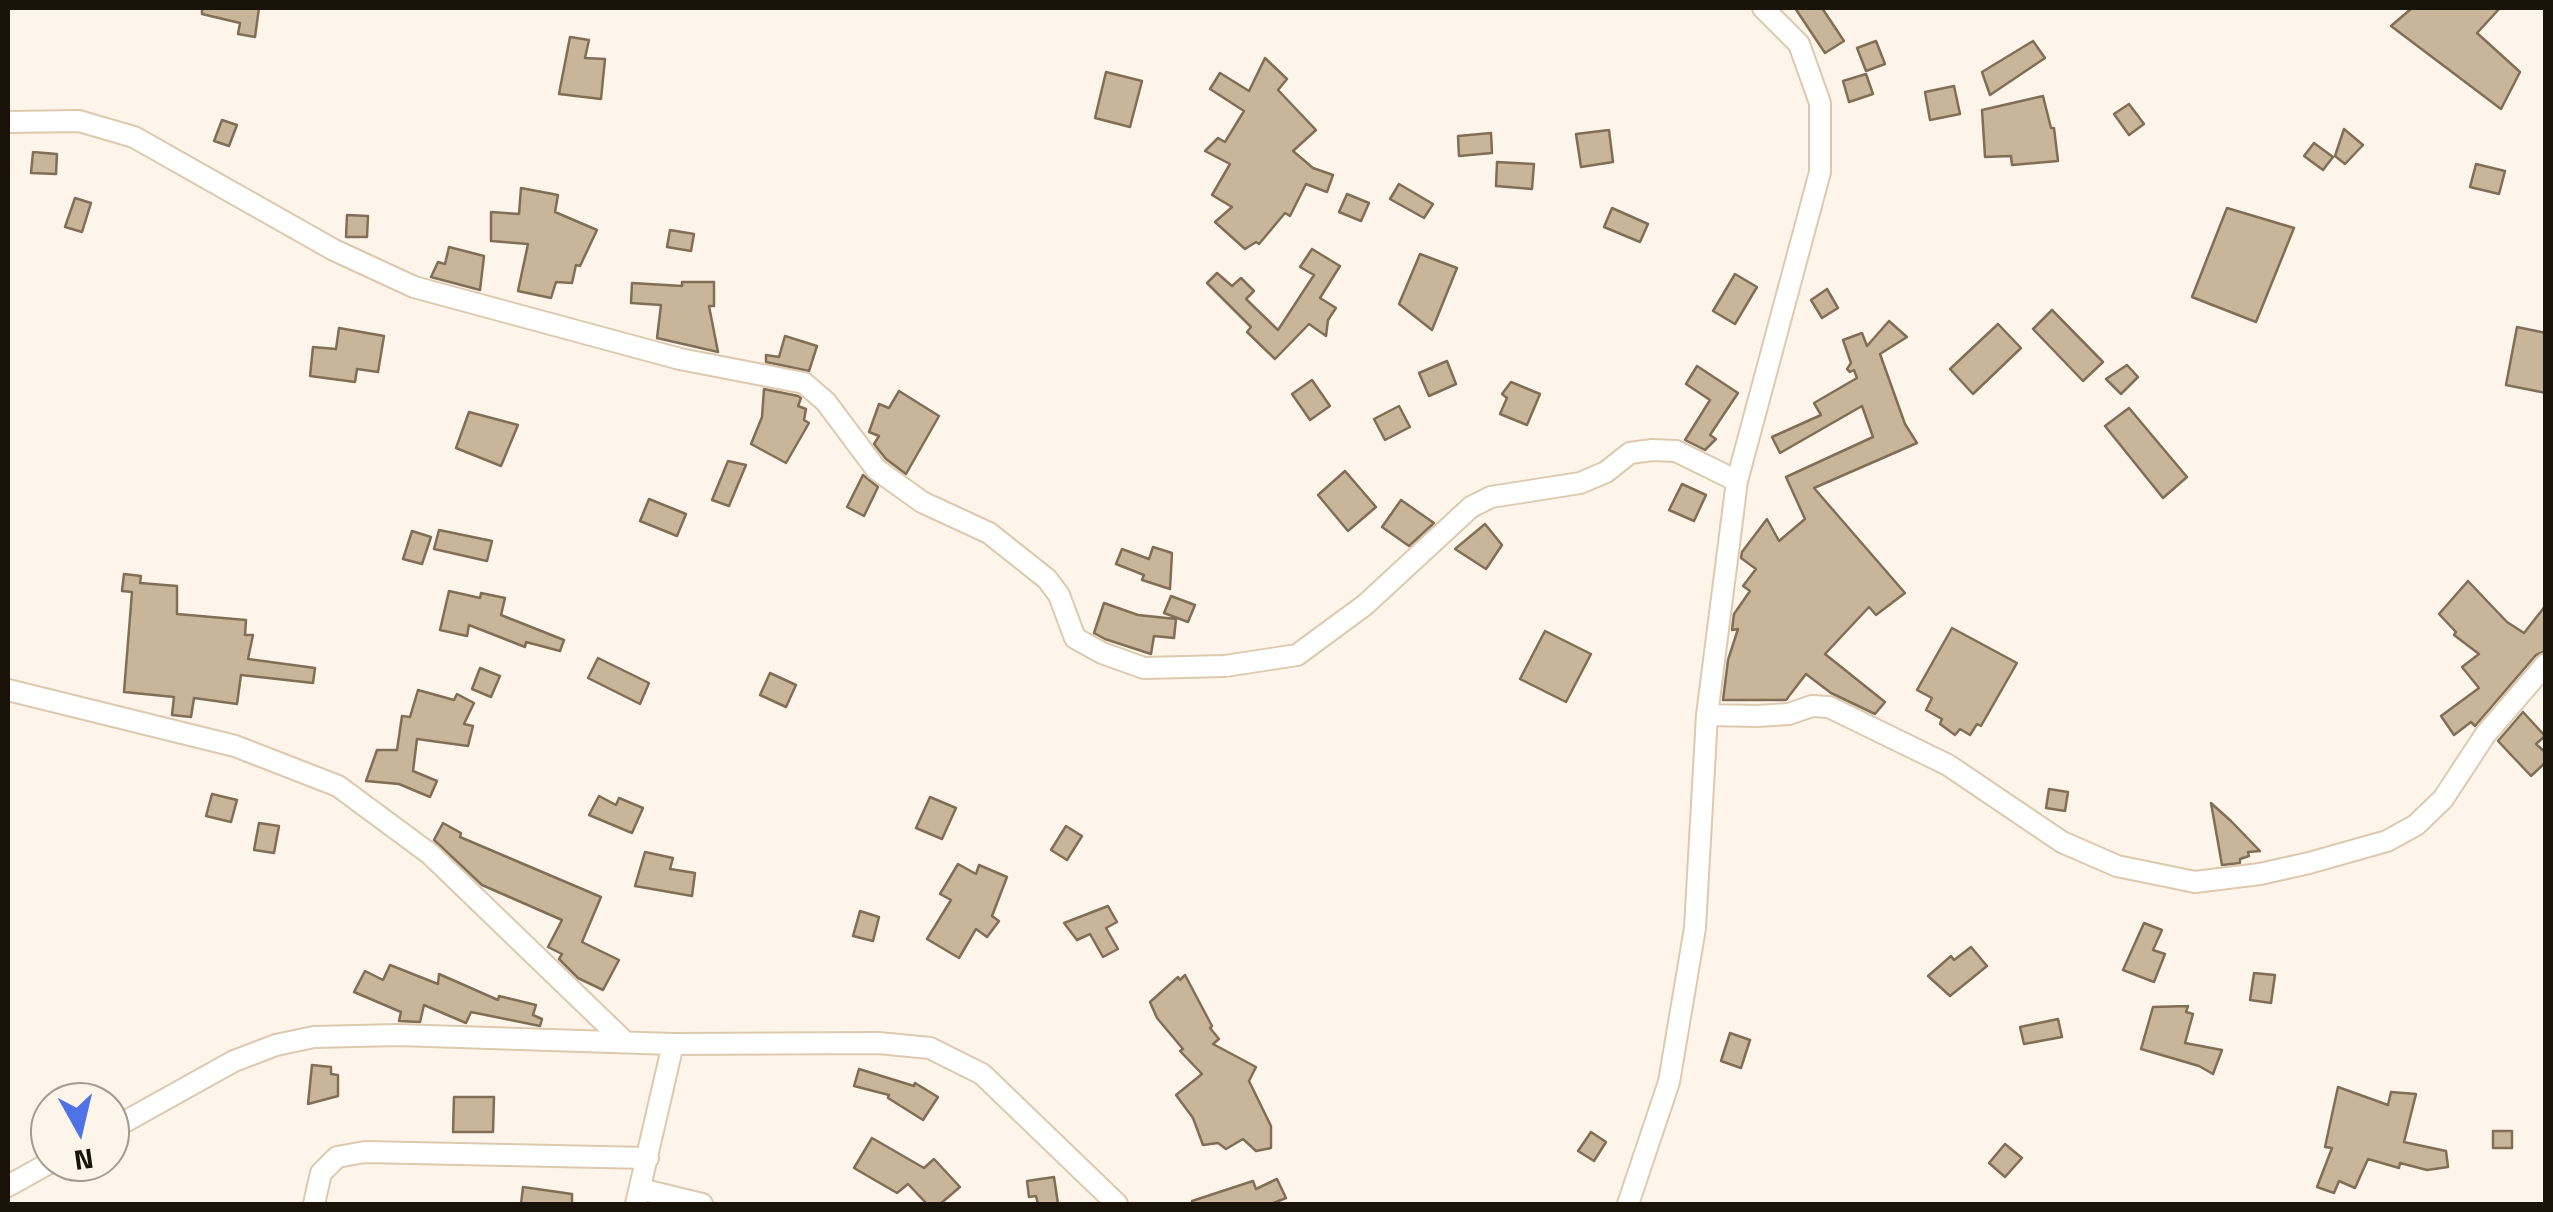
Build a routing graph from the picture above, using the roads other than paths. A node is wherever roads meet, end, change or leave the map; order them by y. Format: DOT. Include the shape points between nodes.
graph roads {
  1 [pos="1764,8"];
  2 [pos="8,122"];
  3 [pos="1737,481"];
  4 [pos="2546,664"];
  5 [pos="8,690"];
  6 [pos="1707,715"];
  7 [pos="624,1042"];
  8 [pos="673,1044"];
  9 [pos="130,1119"];
  10 [pos="648,1158"];
  11 [pos="30,1174"];
  12 [pos="8,1186"];
  13 [pos="638,1197"];
  14 [pos="314,1204"];
  15 [pos="702,1204"];
  16 [pos="1116,1204"];
  17 [pos="1628,1204"];
  1 -- 3 [label="street" via="1799,44 1820,103 1820,172"];
  2 -- 3 [label="street" via="79,121 134,137 334,250 414,287 665,356 804,382 876,469 922,502 989,533 1047,579 1075,638 1144,668 1297,655 1491,497 1580,483 1630,454 1652,450 1676,451"];
  3 -- 6 [label="street"];
  4 -- 6 [label="street" via="2416,826 2387,842 2309,863 2195,882 2118,866 2062,842 1948,765 1829,707"];
  5 -- 7 [label="street" via="236,746 338,786 430,854"];
  6 -- 17 [label="street" via="1692,947 1670,1082"];
  7 -- 8 [label="street"];
  7 -- 9 [label="street" via="314,1037 234,1061"];
  8 -- 10 [label="street"];
  8 -- 16 [label="street" via="930,1048 982,1074"];
  10 -- 13 [label="street"];
  10 -- 14 [label="street" via="365,1152 337,1157 321,1172"];
  11 -- 12 [label="street"];
  13 -- 15 [label="street"];
}
